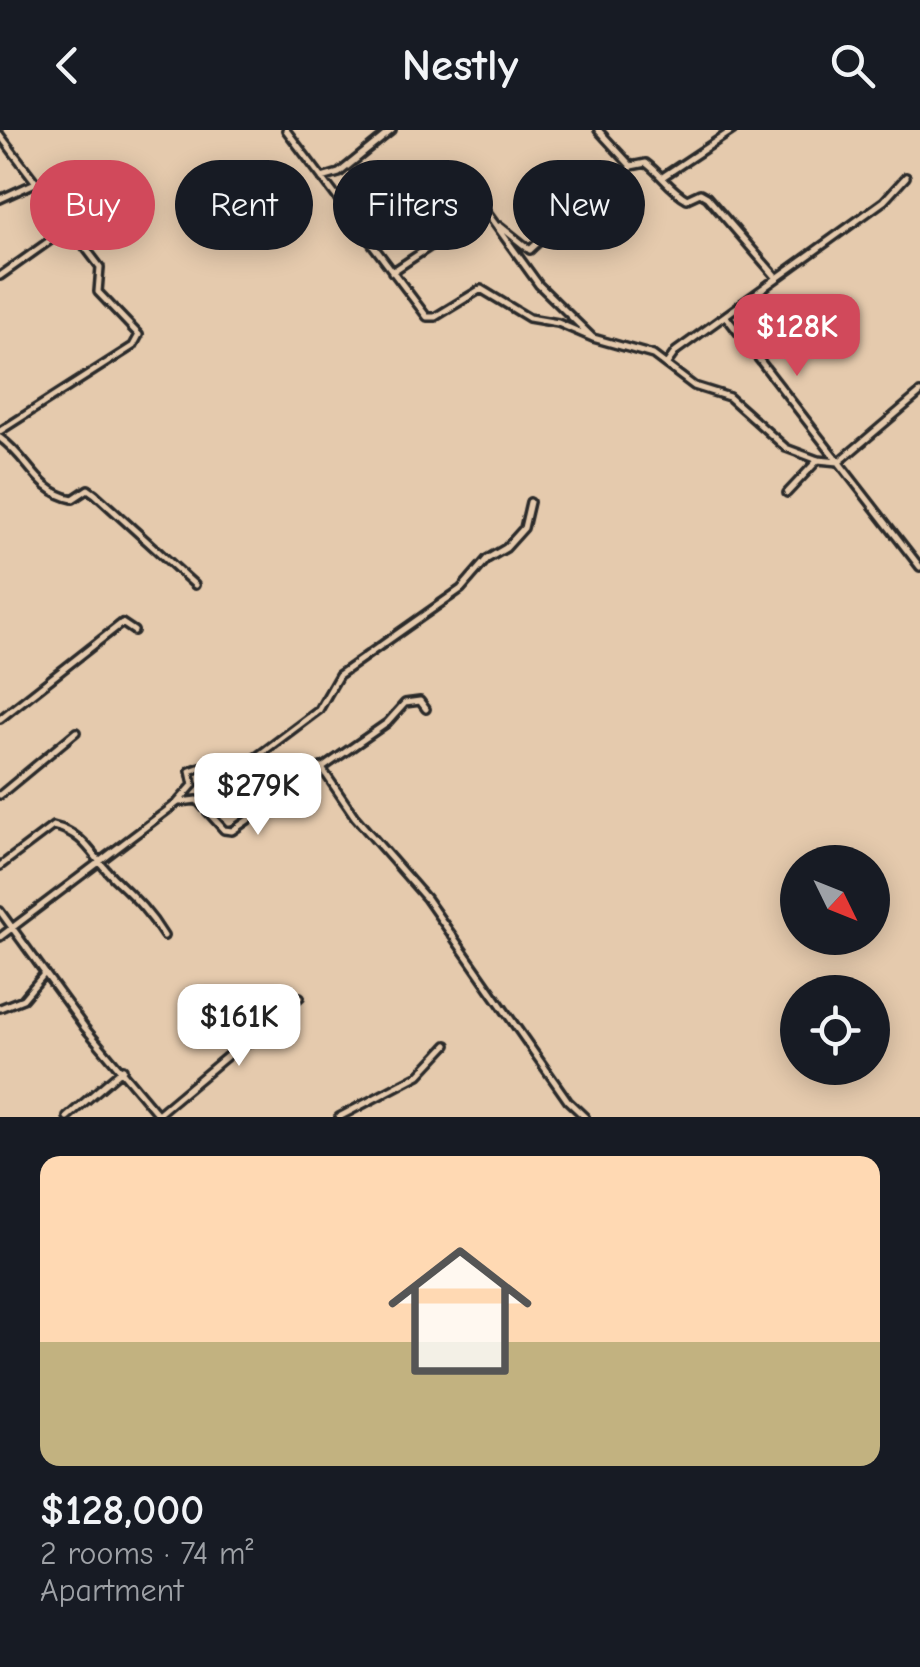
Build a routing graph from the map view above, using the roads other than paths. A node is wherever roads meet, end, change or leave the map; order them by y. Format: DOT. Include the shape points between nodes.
graph roads {
  1 [pos="286,130"];
  2 [pos="392,130"];
  3 [pos="598,130"];
  4 [pos="734,130"];
  5 [pos="0,136"];
  6 [pos="626,160"];
  7 [pos="645,163"];
  8 [pos="664,176"];
  9 [pos="30,178"];
  10 [pos="322,178"];
  11 [pos="906,178"];
  12 [pos="30,186"];
  13 [pos="0,199"];
  14 [pos="496,223"];
  15 [pos="513,236"];
  16 [pos="37,250"];
  17 [pos="87,250"];
  18 [pos="392,272"];
  19 [pos="0,276"];
  20 [pos="777,278"];
  21 [pos="727,318"];
  22 [pos="593,338"];
  23 [pos="666,365"];
  24 [pos="920,393"];
  25 [pos="0,435"];
  26 [pos="818,460"];
  27 [pos="840,462"];
  28 [pos="787,493"];
  29 [pos="530,502"];
  30 [pos="920,568"];
  31 [pos="195,585"];
  32 [pos="134,631"];
  33 [pos="426,709"];
  34 [pos="0,719"];
  35 [pos="76,732"];
  36 [pos="321,767"];
  37 [pos="0,796"];
  38 [pos="178,803"];
  39 [pos="101,862"];
  40 [pos="0,866"];
  41 [pos="0,910"];
  42 [pos="13,927"];
  43 [pos="164,936"];
  44 [pos="0,937"];
  45 [pos="46,973"];
  46 [pos="300,997"];
  47 [pos="0,1008"];
  48 [pos="447,1046"];
  49 [pos="124,1069"];
  50 [pos="159,1116"];
  51 [pos="66,1117"];
  52 [pos="339,1117"];
  53 [pos="586,1117"];
  1 -- 10 [label="street"];
  2 -- 10 [label="street" via="339,174"];
  3 -- 6 [label="street"];
  4 -- 8 [label="street"];
  5 -- 9 [label="street"];
  7 -- 8 [label="street"];
  8 -- 20 [label="street" via="687,199 707,197"];
  10 -- 18 [label="street"];
  11 -- 20 [label="street"];
  12 -- 13 [label="street"];
  14 -- 15 [label="street"];
  14 -- 18 [label="street" via="486,210"];
  14 -- 22 [label="street" via="539,285"];
  16 -- 19 [label="street"];
  17 -- 25 [label="street" via="100,267 98,292 139,336"];
  18 -- 22 [label="street" via="427,316 436,317 481,288 530,318"];
  20 -- 21 [label="street"];
  21 -- 23 [label="street"];
  21 -- 27 [label="street"];
  22 -- 23 [label="street" via="628,345"];
  23 -- 26 [label="street" via="694,386 729,397 786,448"];
  24 -- 27 [label="street"];
  25 -- 31 [label="street" via="36,480 63,497 88,489 96,494"];
  26 -- 27 [label="street"];
  26 -- 28 [label="street"];
  27 -- 30 [label="street"];
  29 -- 38 [label="street" via="524,528 461,589 339,675 318,710 251,761 190,770 193,785"];
  32 -- 34 [label="street" via="122,623 102,635"];
  33 -- 36 [label="street" via="420,701 405,704"];
  35 -- 37 [label="street"];
  36 -- 38 [label="street" via="232,831 197,800"];
  36 -- 53 [label="street"];
  38 -- 39 [label="street"];
  39 -- 40 [label="street" via="82,837 54,826"];
  39 -- 42 [label="street"];
  39 -- 43 [label="street" via="134,893"];
  41 -- 42 [label="street"];
  42 -- 44 [label="street"];
  42 -- 45 [label="street"];
  45 -- 47 [label="street" via="23,999"];
  45 -- 49 [label="street"];
  46 -- 50 [label="street"];
  48 -- 52 [label="street" via="419,1074"];
  49 -- 50 [label="street"];
  49 -- 51 [label="street"];
}
